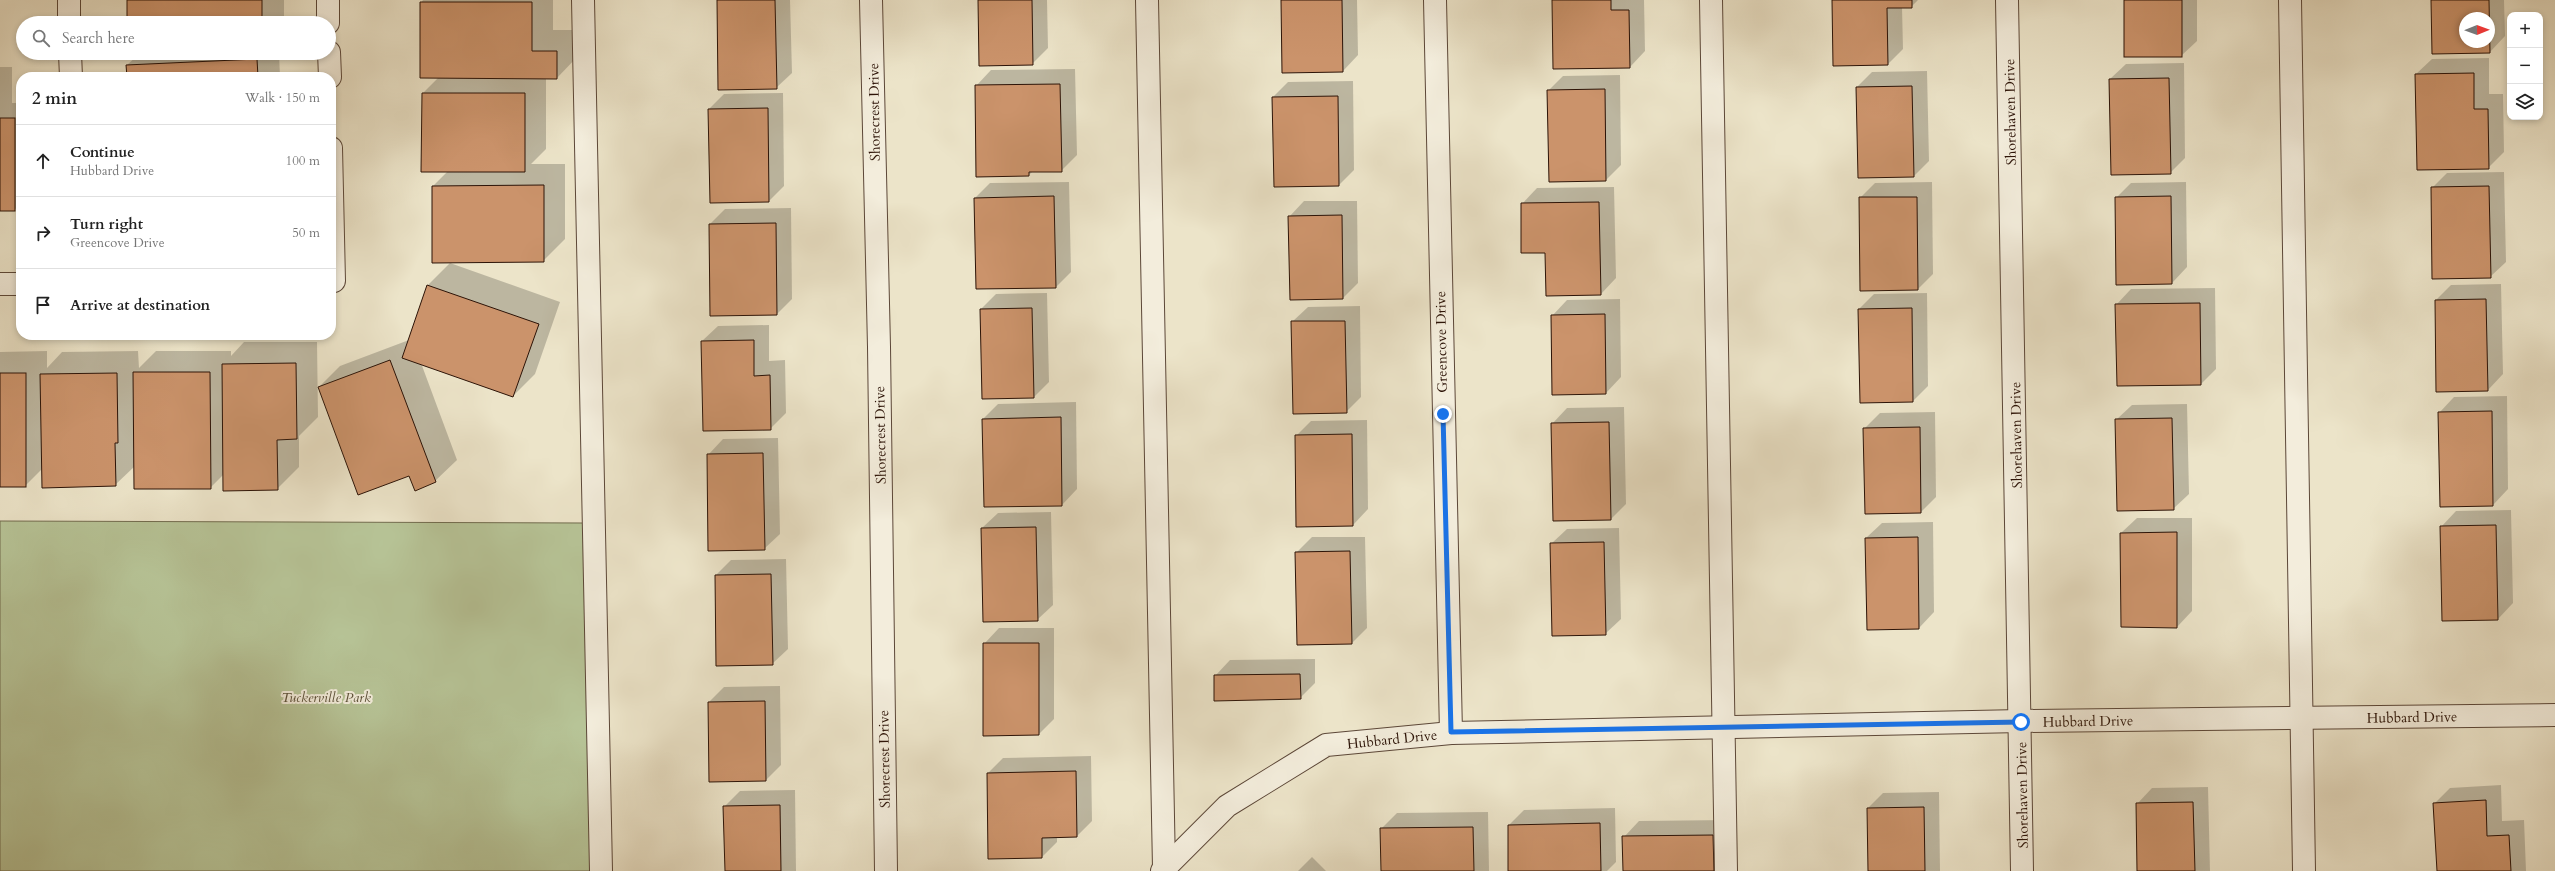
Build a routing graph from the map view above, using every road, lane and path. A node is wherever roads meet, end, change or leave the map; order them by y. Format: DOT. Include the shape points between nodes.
graph roads {
  1 [pos="69,0"];
  2 [pos="328,0"];
  3 [pos="583,0"];
  4 [pos="871,0"];
  5 [pos="1147,0"];
  6 [pos="1435,0"];
  7 [pos="1712,0"];
  8 [pos="2007,0"];
  9 [pos="2290,0"];
  10 [pos="69,16"];
  11 [pos="328,16"];
  12 [pos="70,60"];
  13 [pos="329,60"];
  14 [pos="71,72"];
  15 [pos="330,72"];
  16 [pos="0,284"];
  17 [pos="16,284"];
  18 [pos="2555,715"];
  19 [pos="2303,718"];
  20 [pos="2021,722"];
  21 [pos="1723,727"];
  22 [pos="1451,732"];
  23 [pos="1163,870"];
  24 [pos="601,871"];
  25 [pos="886,871"];
  26 [pos="1726,871"];
  27 [pos="2022,871"];
  28 [pos="2304,871"];
  1 -- 10 [label="street"];
  2 -- 11 [label="street"];
  3 -- 24 [label="street"];
  4 -- 25 [label="street, Shorecrest Drive" via="879,347"];
  5 -- 23 [label="street"];
  6 -- 22 [label="street, Greencove Drive"];
  7 -- 21 [label="street"];
  8 -- 20 [label="street, Shorehaven Drive"];
  9 -- 19 [label="street"];
  12 -- 14 [label="street"];
  13 -- 15 [label="street"];
  16 -- 17 [label="street"];
  18 -- 19 [label="street, Hubbard Drive"];
  19 -- 20 [label="street, Hubbard Drive"];
  19 -- 28 [label="street"];
  20 -- 21 [label="street, Hubbard Drive"];
  20 -- 27 [label="street, Shorehaven Drive"];
  21 -- 22 [label="street, Hubbard Drive"];
  21 -- 26 [label="street"];
  22 -- 23 [label="street, Hubbard Drive" via="1326,745 1227,806"];
}
